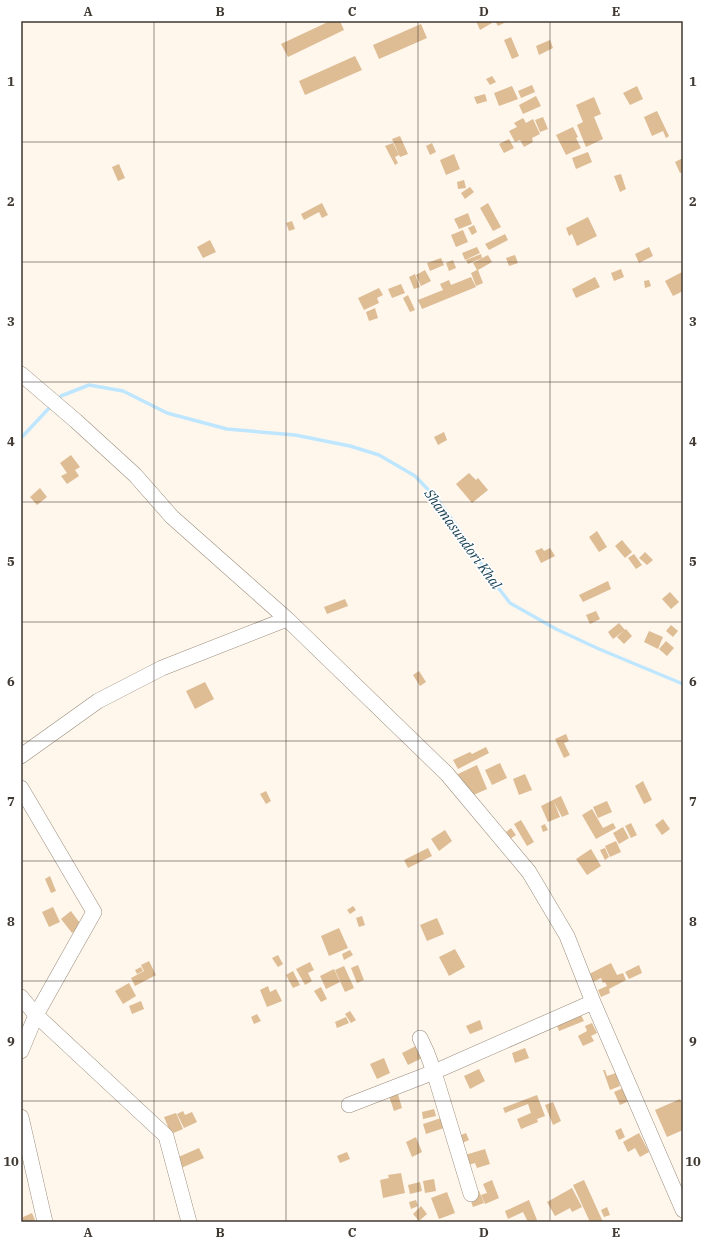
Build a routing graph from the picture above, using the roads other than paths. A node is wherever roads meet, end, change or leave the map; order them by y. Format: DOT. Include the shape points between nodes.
graph roads {
  1 [pos="21,374"];
  2 [pos="287,619"];
  3 [pos="21,756"];
  4 [pos="21,788"];
  5 [pos="21,997"];
  6 [pos="593,1002"];
  7 [pos="36,1015"];
  8 [pos="420,1038"];
  9 [pos="21,1051"];
  10 [pos="434,1072"];
  11 [pos="349,1105"];
  12 [pos="21,1118"];
  13 [pos="471,1194"];
  14 [pos="683,1210"];
  15 [pos="45,1222"];
  16 [pos="189,1222"];
  1 -- 2 [label="street" via="135,475 172,517"];
  2 -- 3 [label="street" via="162,668 98,700"];
  2 -- 6 [label="street" via="447,774 529,872 567,936"];
  4 -- 7 [label="street" via="94,912"];
  5 -- 7 [label="street"];
  6 -- 10 [label="street"];
  6 -- 14 [label="street"];
  7 -- 9 [label="street"];
  7 -- 16 [label="street" via="166,1136"];
  8 -- 10 [label="street"];
  10 -- 11 [label="street"];
  10 -- 13 [label="street"];
  12 -- 15 [label="street"];
}
